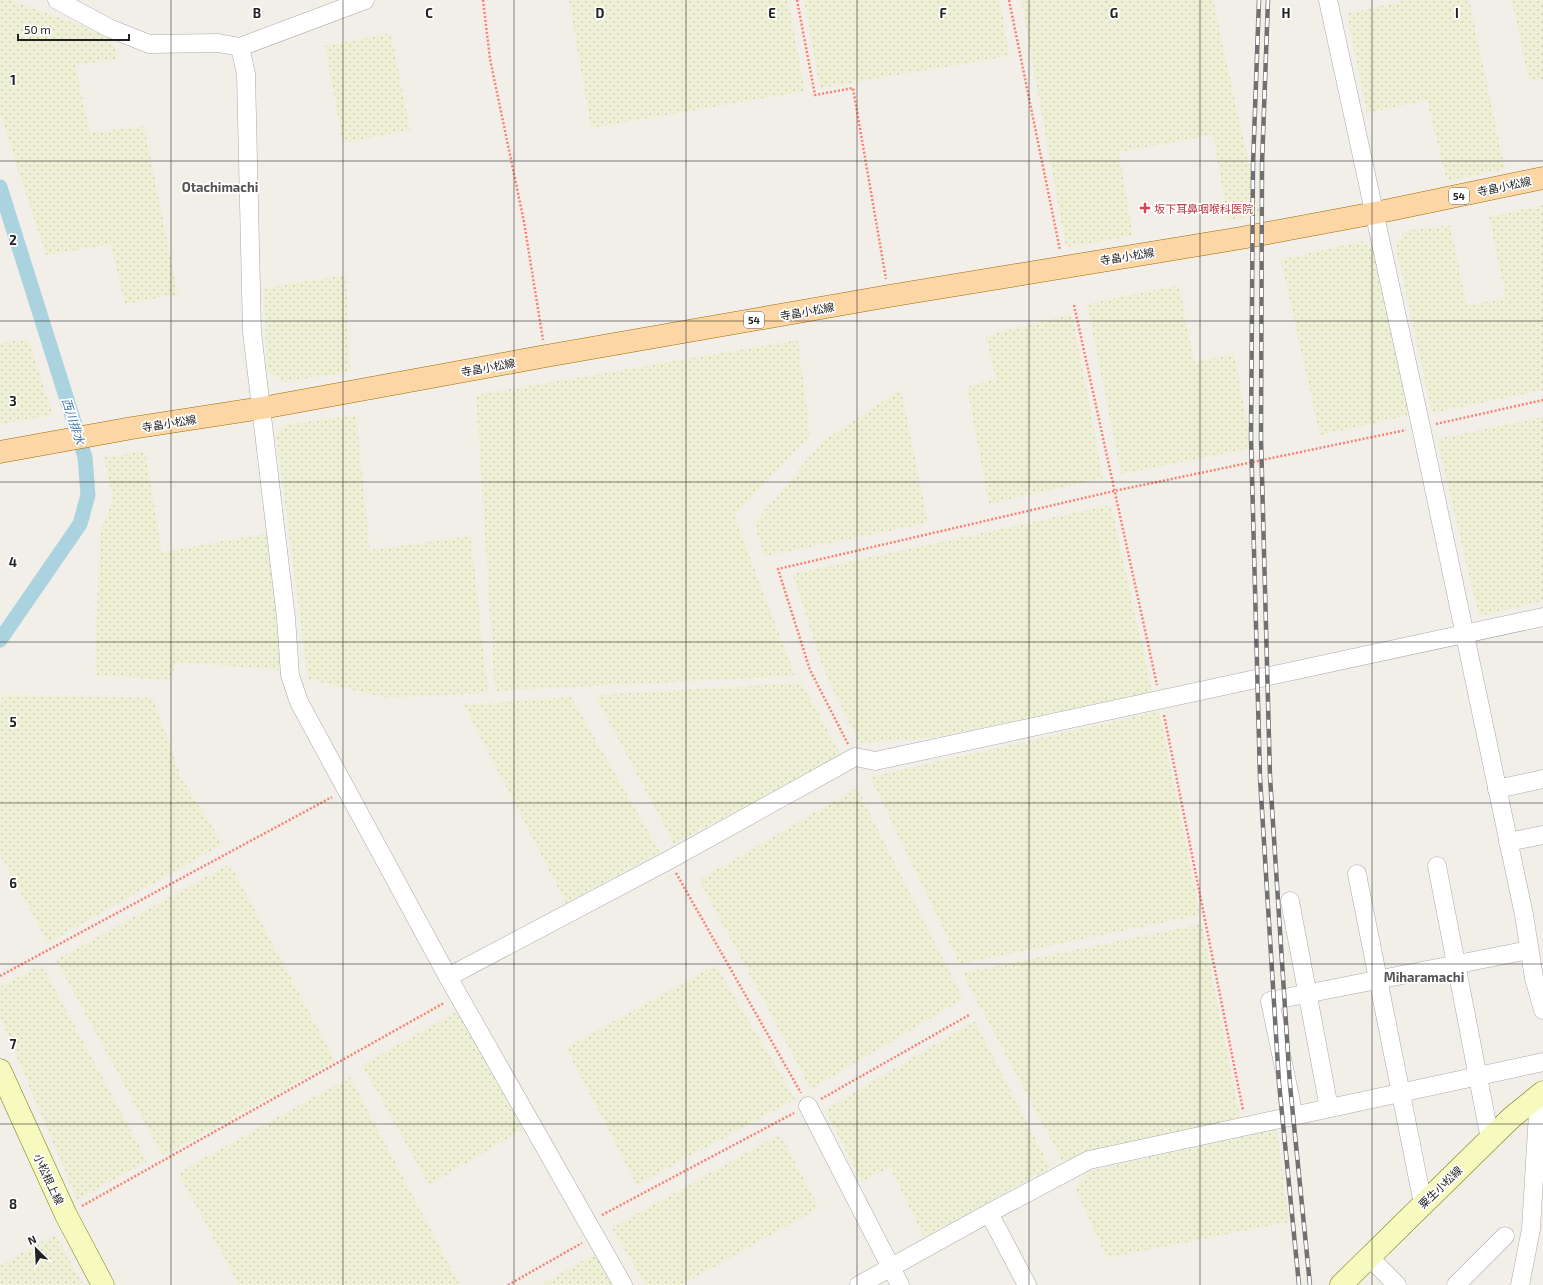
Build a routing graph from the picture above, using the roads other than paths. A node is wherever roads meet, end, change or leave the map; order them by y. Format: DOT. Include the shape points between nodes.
graph roads {
  1 [pos="57,0"];
  2 [pos="365,0"];
  3 [pos="1332,1"];
  4 [pos="240,47"];
  5 [pos="1543,178"];
  6 [pos="1375,213"];
  7 [pos="262,408"];
  8 [pos="9,450"];
  9 [pos="1543,617"];
  10 [pos="1464,634"];
  11 [pos="1543,779"];
  12 [pos="1497,789"];
  13 [pos="1543,835"];
  14 [pos="1508,842"];
  15 [pos="1437,866"];
  16 [pos="1357,874"];
  17 [pos="1290,901"];
  18 [pos="1529,950"];
  19 [pos="1456,963"];
  20 [pos="448,977"];
  21 [pos="1378,979"];
  22 [pos="1307,993"];
  23 [pos="1543,1010"];
  24 [pos="1543,1062"];
  25 [pos="0,1070"];
  26 [pos="1478,1076"];
  27 [pos="1402,1093"];
  28 [pos="1541,1094"];
  29 [pos="808,1106"];
  30 [pos="1329,1108"];
  31 [pos="1294,1116"];
  32 [pos="1490,1139"];
  33 [pos="1423,1204"];
  34 [pos="989,1213"];
  35 [pos="1505,1236"];
  36 [pos="1369,1257"];
  37 [pos="890,1267"];
  38 [pos="103,1285"];
  39 [pos="623,1285"];
  40 [pos="859,1285"];
  41 [pos="900,1285"];
  42 [pos="1028,1285"];
  43 [pos="1341,1285"];
  44 [pos="1397,1285"];
  45 [pos="1456,1285"];
  46 [pos="1520,1285"];
  1 -- 4 [label="street" via="109,28 149,44 218,43"];
  2 -- 4 [label="street"];
  3 -- 6 [label="street"];
  4 -- 7 [label="street" via="246,74 252,332"];
  5 -- 6 [label="main road, 寺畠小松線 / 54"];
  6 -- 7 [label="main road, 寺畠小松線 / 54" via="546,356"];
  6 -- 10 [label="street"];
  7 -- 8 [label="main road, 寺畠小松線 / 54"];
  7 -- 20 [label="street" via="286,618 290,676 299,702"];
  9 -- 10 [label="street"];
  10 -- 12 [label="street"];
  10 -- 20 [label="street" via="874,761 855,757 669,860"];
  11 -- 12 [label="street"];
  12 -- 14 [label="street"];
  13 -- 14 [label="street"];
  14 -- 18 [label="street"];
  15 -- 19 [label="street"];
  16 -- 21 [label="street"];
  17 -- 22 [label="street"];
  18 -- 19 [label="street"];
  18 -- 23 [label="street"];
  19 -- 21 [label="street"];
  19 -- 26 [label="street"];
  20 -- 39 [label="street"];
  21 -- 22 [label="street"];
  21 -- 27 [label="street"];
  22 -- 30 [label="street"];
  22 -- 31 [label="street" via="1270,1001"];
  24 -- 26 [label="street"];
  25 -- 38 [label="main road, 小松根上線" via="66,1215"];
  26 -- 27 [label="street"];
  26 -- 32 [label="street"];
  27 -- 30 [label="street"];
  27 -- 33 [label="street"];
  28 -- 32 [label="main road, 粟生小松線"];
  28 -- 46 [label="street" via="1531,1229"];
  29 -- 37 [label="street"];
  30 -- 31 [label="street"];
  31 -- 34 [label="street" via="1089,1160"];
  32 -- 33 [label="main road, 粟生小松線"];
  33 -- 36 [label="main road, 粟生小松線"];
  34 -- 37 [label="street"];
  34 -- 42 [label="street"];
  35 -- 45 [label="street"];
  36 -- 43 [label="main road, 粟生小松線"];
  36 -- 44 [label="street"];
  37 -- 40 [label="street"];
  37 -- 41 [label="street"];
}
